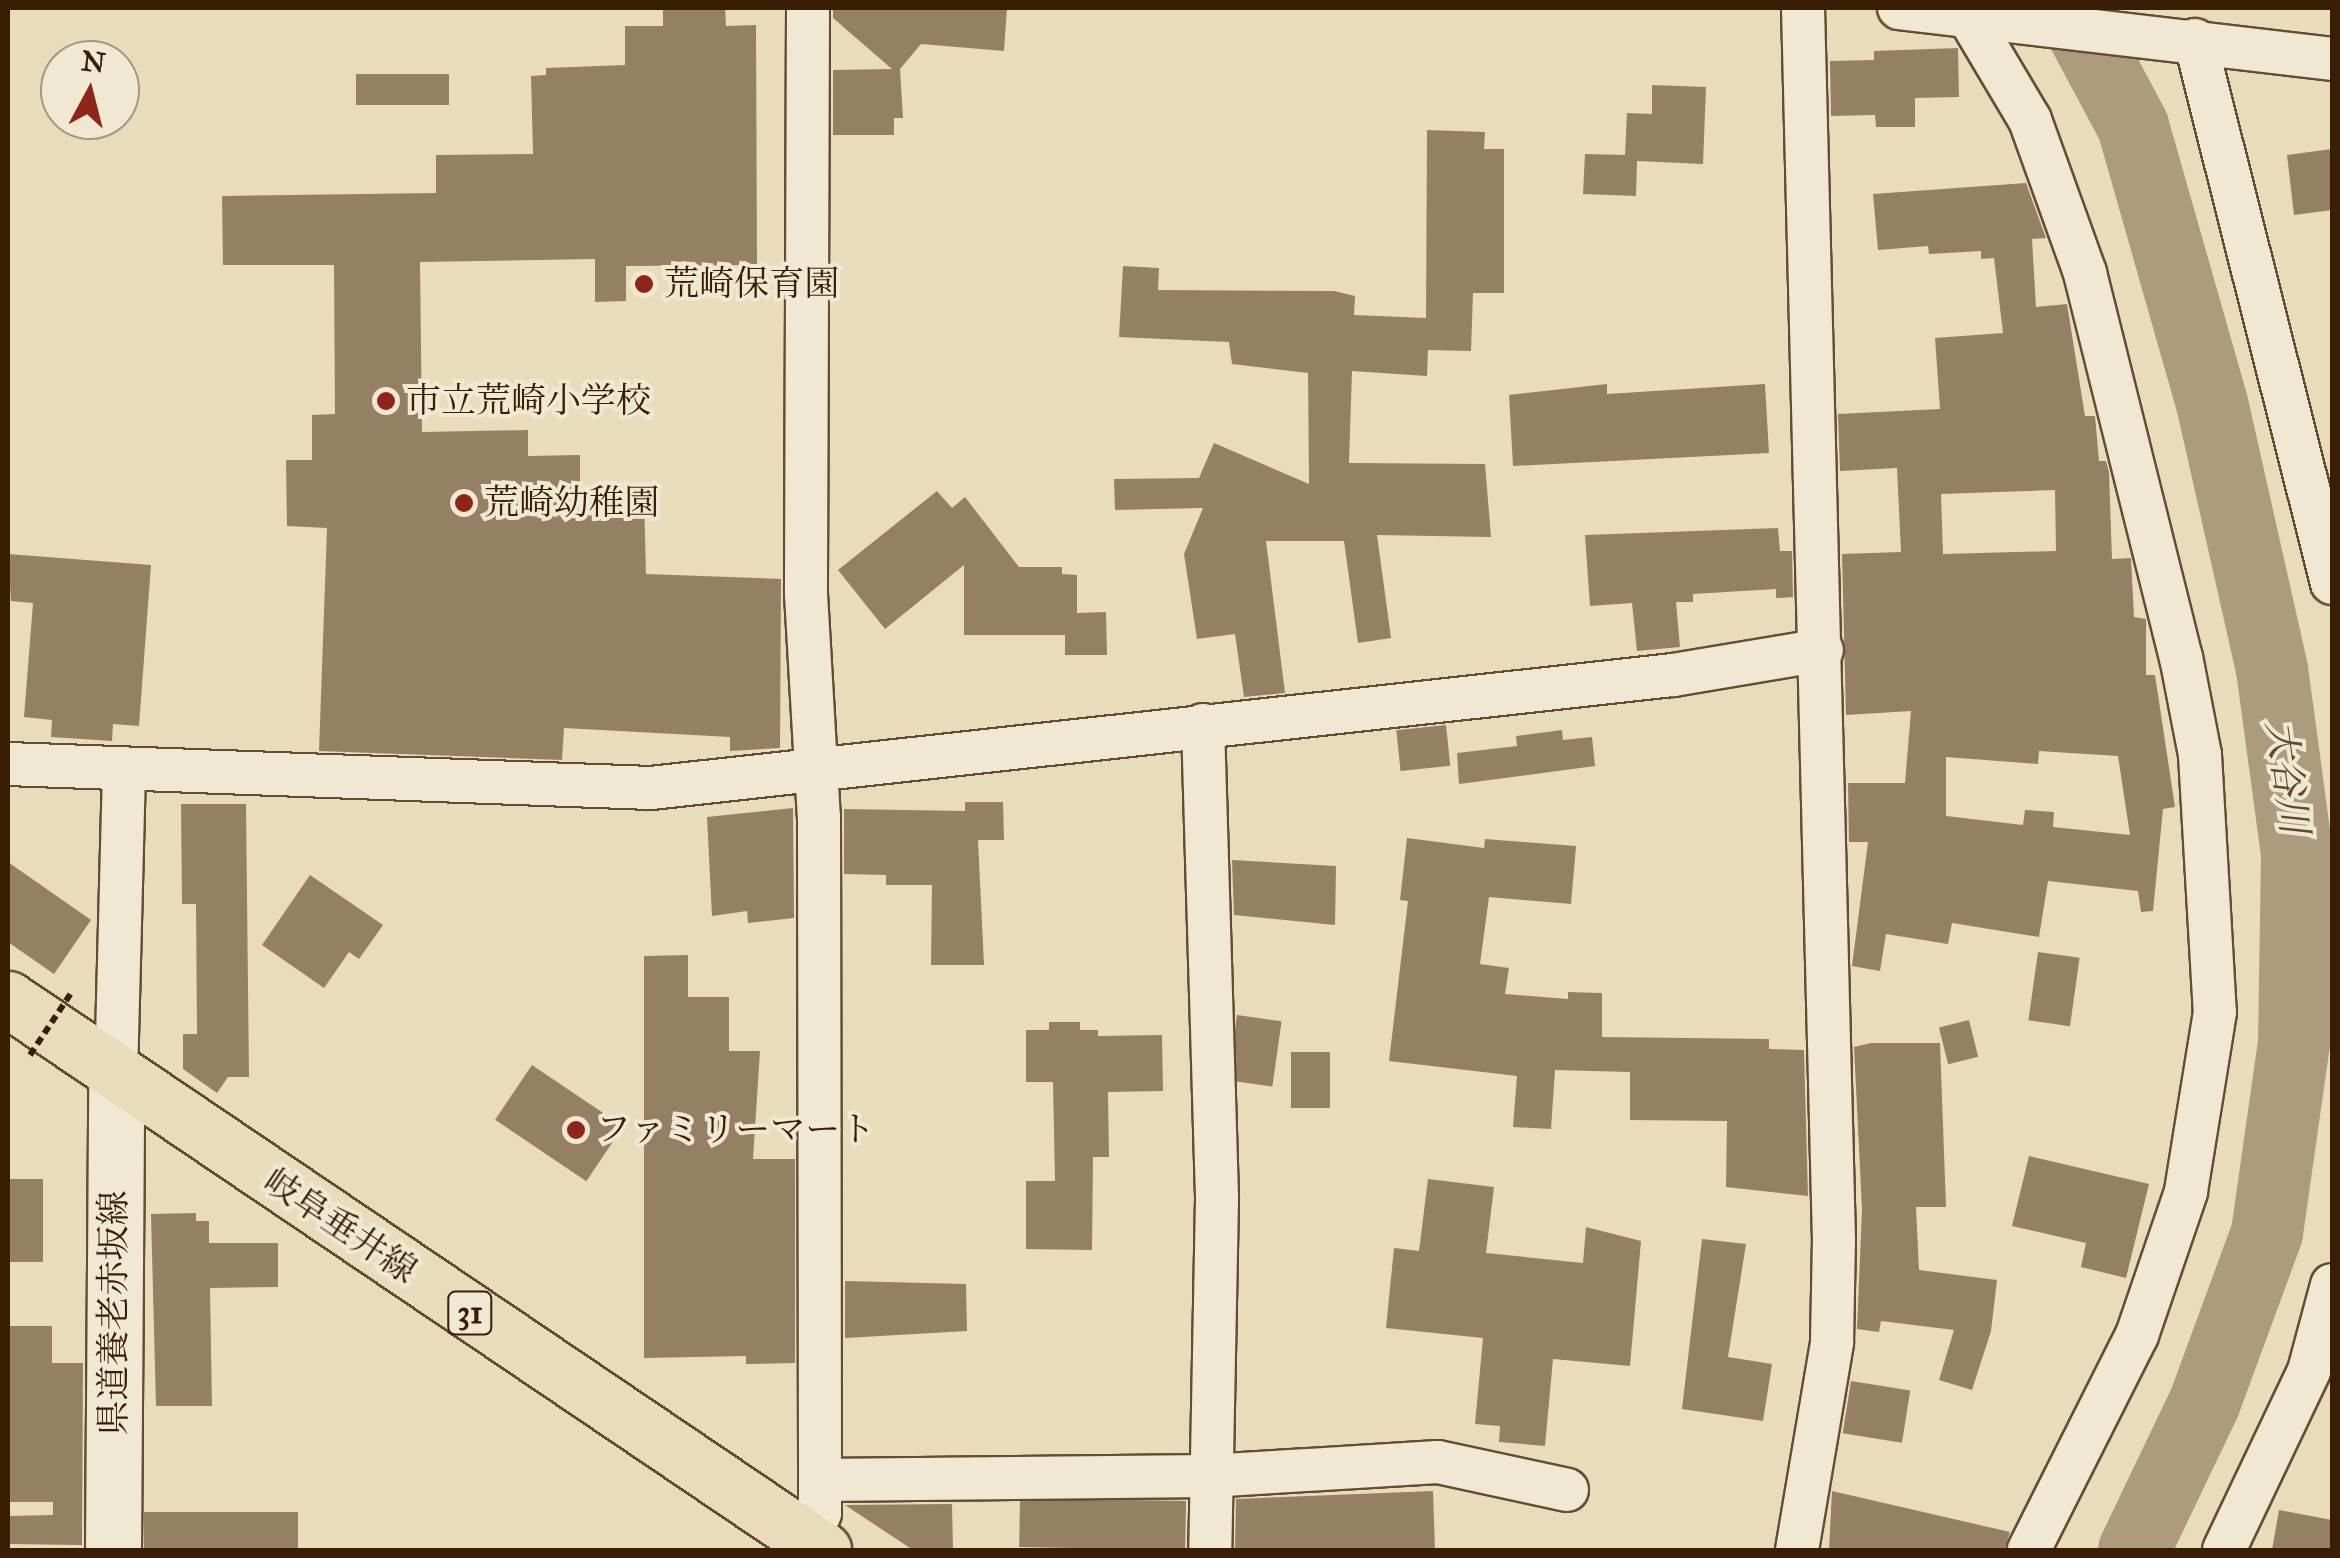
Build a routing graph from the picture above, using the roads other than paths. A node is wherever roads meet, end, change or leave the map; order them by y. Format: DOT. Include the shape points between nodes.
graph roads {
  1 [pos="808,8"];
  2 [pos="1802,8"];
  3 [pos="1899,8"];
  4 [pos="1976,15"];
  5 [pos="2182,38"];
  6 [pos="2332,59"];
  7 [pos="2332,583"];
  8 [pos="1822,650"];
  9 [pos="1203,725"];
  10 [pos="8,764"];
  11 [pos="124,770"];
  12 [pos="812,771"];
  13 [pos="8,999"];
  14 [pos="116,1076"];
  15 [pos="2332,1285"];
  16 [pos="2321,1375"];
  17 [pos="1208,1476"];
  18 [pos="820,1480"];
  19 [pos="1567,1490"];
  20 [pos="816,1546"];
  21 [pos="113,1550"];
  22 [pos="1210,1550"];
  23 [pos="1797,1550"];
  24 [pos="2029,1550"];
  25 [pos="2224,1550"];
  1 -- 12 [label="street"];
  2 -- 8 [label="street"];
  3 -- 4 [label="street"];
  4 -- 5 [label="street"];
  4 -- 24 [label="street" via="2030,120 2084,272 2171,618 2200,756 2216,1012 2186,1192 2137,1335"];
  5 -- 6 [label="street"];
  5 -- 7 [label="street"];
  8 -- 9 [label="street" via="1673,674"];
  8 -- 23 [label="street" via="1832,1342"];
  9 -- 12 [label="street"];
  9 -- 17 [label="street" via="1217,1199"];
  10 -- 11 [label="street"];
  11 -- 12 [label="street" via="577,789"];
  11 -- 14 [label="street"];
  12 -- 18 [label="street" via="819,817"];
  13 -- 14 [label="main road, 岐阜垂井線 / 31"];
  14 -- 20 [label="main road, 岐阜垂井線 / 31"];
  14 -- 21 [label="main road, 県道養老赤坂線"];
  15 -- 16 [label="street"];
  16 -- 25 [label="street"];
  17 -- 18 [label="street"];
  17 -- 19 [label="street" via="1438,1462"];
  17 -- 22 [label="street"];
  18 -- 20 [label="street"];
}
